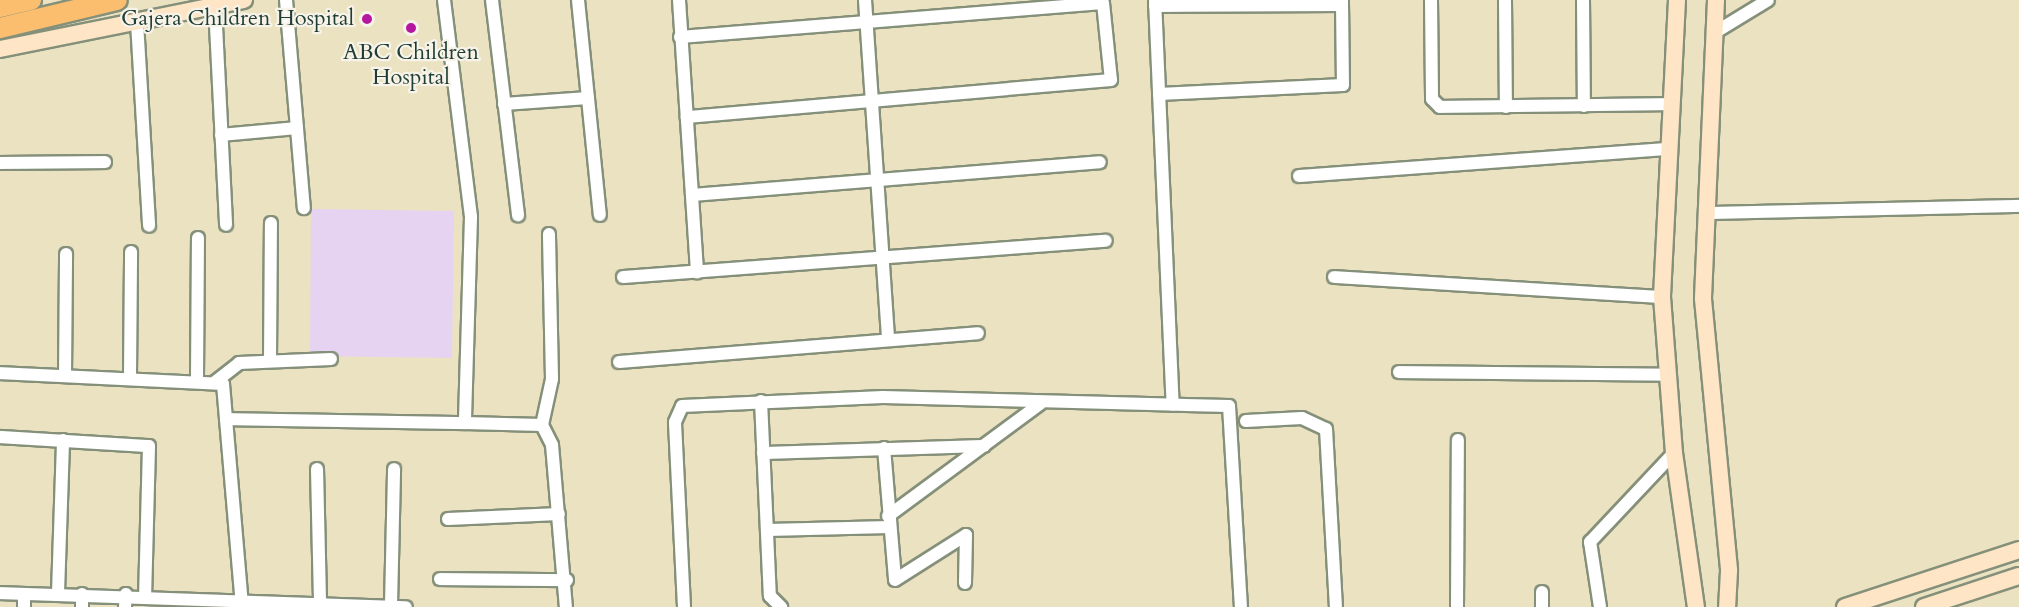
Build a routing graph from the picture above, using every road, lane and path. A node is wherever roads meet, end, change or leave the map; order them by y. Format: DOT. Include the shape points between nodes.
graph roads {
  1 [pos="31,0"];
  2 [pos="117,0"];
  3 [pos="244,0"];
  4 [pos="286,0"];
  5 [pos="444,0"];
  6 [pos="492,0"];
  7 [pos="578,0"];
  8 [pos="679,0"];
  9 [pos="865,0"];
  10 [pos="1431,0"];
  11 [pos="1505,0"];
  12 [pos="1583,0"];
  13 [pos="1677,0"];
  14 [pos="1716,0"];
  15 [pos="1768,0"];
  16 [pos="1155,3"];
  17 [pos="1342,3"];
  18 [pos="215,6"];
  19 [pos="0,7"];
  20 [pos="137,22"];
  21 [pos="867,23"];
  22 [pos="0,28"];
  23 [pos="1714,33"];
  24 [pos="680,37"];
  25 [pos="0,49"];
  26 [pos="1159,94"];
  27 [pos="588,98"];
  28 [pos="872,101"];
  29 [pos="504,104"];
  30 [pos="1672,104"];
  31 [pos="1584,106"];
  32 [pos="1506,107"];
  33 [pos="687,117"];
  34 [pos="297,128"];
  35 [pos="221,135"];
  36 [pos="1670,149"];
  37 [pos="105,162"];
  38 [pos="1100,162"];
  39 [pos="0,163"];
  40 [pos="1299,176"];
  41 [pos="877,181"];
  42 [pos="692,195"];
  43 [pos="2019,206"];
  44 [pos="304,208"];
  45 [pos="1706,213"];
  46 [pos="518,215"];
  47 [pos="600,215"];
  48 [pos="271,223"];
  49 [pos="226,225"];
  50 [pos="149,226"];
  51 [pos="549,234"];
  52 [pos="198,238"];
  53 [pos="1106,241"];
  54 [pos="132,252"];
  55 [pos="66,255"];
  56 [pos="882,258"];
  57 [pos="697,272"];
  58 [pos="623,277"];
  59 [pos="1334,277"];
  60 [pos="1662,297"];
  61 [pos="978,333"];
  62 [pos="888,338"];
  63 [pos="331,359"];
  64 [pos="270,360"];
  65 [pos="619,362"];
  66 [pos="1399,372"];
  67 [pos="0,373"];
  68 [pos="130,375"];
  69 [pos="1666,375"];
  70 [pos="65,376"];
  71 [pos="197,378"];
  72 [pos="215,382"];
  73 [pos="761,401"];
  74 [pos="1040,404"];
  75 [pos="1173,405"];
  76 [pos="226,419"];
  77 [pos="1246,421"];
  78 [pos="465,423"];
  79 [pos="542,425"];
  80 [pos="0,437"];
  81 [pos="63,440"];
  82 [pos="1458,440"];
  83 [pos="984,446"];
  84 [pos="884,448"];
  85 [pos="763,453"];
  86 [pos="1674,453"];
  87 [pos="317,469"];
  88 [pos="394,469"];
  89 [pos="559,514"];
  90 [pos="448,519"];
  91 [pos="889,521"];
  92 [pos="767,530"];
  93 [pos="2019,550"];
  94 [pos="2019,576"];
  95 [pos="440,579"];
  96 [pos="567,580"];
  97 [pos="966,583"];
  98 [pos="1542,592"];
  99 [pos="0,593"];
  100 [pos="58,593"];
  101 [pos="24,594"];
  102 [pos="82,594"];
  103 [pos="146,595"];
  104 [pos="126,601"];
  105 [pos="320,601"];
  106 [pos="242,604"];
  107 [pos="365,605"];
  108 [pos="391,605"];
  109 [pos="1929,606"];
  110 [pos="24,607"];
  111 [pos="82,607"];
  112 [pos="406,607"];
  113 [pos="567,607"];
  114 [pos="684,607"];
  115 [pos="781,607"];
  116 [pos="1241,607"];
  117 [pos="1336,607"];
  118 [pos="1457,607"];
  119 [pos="1542,607"];
  120 [pos="1600,607"];
  121 [pos="1696,607"];
  122 [pos="1727,607"];
  123 [pos="1845,607"];
  1 -- 19 [label="main road"];
  2 -- 22 [label="main road"];
  3 -- 18 [label="main road"];
  4 -- 34 [label="street"];
  5 -- 78 [label="street" via="471,217"];
  6 -- 29 [label="street"];
  7 -- 27 [label="street"];
  8 -- 24 [label="street"];
  9 -- 21 [label="street"];
  10 -- 32 [label="street" via="1433,103"];
  11 -- 32 [label="street"];
  12 -- 31 [label="street"];
  13 -- 30 [label="main road"];
  14 -- 23 [label="main road"];
  15 -- 23 [label="street"];
  16 -- 17 [label="street"];
  16 -- 26 [label="street"];
  17 -- 26 [label="street" via="1343,85"];
  18 -- 20 [label="main road"];
  18 -- 35 [label="street"];
  20 -- 25 [label="main road"];
  20 -- 50 [label="street"];
  21 -- 24 [label="street"];
  21 -- 28 [label="street"];
  21 -- 28 [label="street" via="1103,3 1111,80"];
  23 -- 45 [label="main road"];
  24 -- 33 [label="street"];
  26 -- 75 [label="street"];
  27 -- 29 [label="street"];
  27 -- 47 [label="street"];
  28 -- 33 [label="street"];
  28 -- 41 [label="street"];
  29 -- 46 [label="street"];
  30 -- 31 [label="street"];
  30 -- 36 [label="main road"];
  31 -- 32 [label="street"];
  33 -- 42 [label="street"];
  34 -- 35 [label="street"];
  34 -- 44 [label="street"];
  35 -- 49 [label="street"];
  36 -- 40 [label="street"];
  36 -- 60 [label="main road"];
  37 -- 39 [label="street"];
  38 -- 41 [label="street"];
  41 -- 42 [label="street"];
  41 -- 56 [label="street"];
  42 -- 57 [label="street"];
  43 -- 45 [label="street"];
  45 -- 122 [label="main road" via="1703,310 1729,572"];
  48 -- 64 [label="street"];
  51 -- 79 [label="street" via="552,379"];
  52 -- 71 [label="street"];
  53 -- 56 [label="street"];
  54 -- 68 [label="street"];
  55 -- 70 [label="street"];
  56 -- 57 [label="street"];
  56 -- 62 [label="street"];
  57 -- 58 [label="street"];
  59 -- 60 [label="street"];
  60 -- 69 [label="main road"];
  61 -- 62 [label="street"];
  62 -- 65 [label="street"];
  63 -- 64 [label="street"];
  64 -- 72 [label="street" via="234,364"];
  66 -- 69 [label="street"];
  67 -- 70 [label="street"];
  68 -- 70 [label="street"];
  68 -- 71 [label="street"];
  69 -- 86 [label="main road"];
  71 -- 72 [label="street"];
  72 -- 76 [label="street" via="223,384"];
  73 -- 74 [label="street" via="883,397"];
  73 -- 85 [label="street"];
  73 -- 114 [label="street" via="681,406 677,413"];
  74 -- 75 [label="street"];
  74 -- 83 [label="street"];
  75 -- 116 [label="street" via="1229,406"];
  76 -- 78 [label="street"];
  76 -- 106 [label="street"];
  77 -- 117 [label="street" via="1302,418 1326,429"];
  78 -- 79 [label="street"];
  79 -- 89 [label="street" via="552,445"];
  80 -- 81 [label="street"];
  81 -- 100 [label="street"];
  81 -- 103 [label="street" via="149,446"];
  82 -- 118 [label="street"];
  83 -- 84 [label="street"];
  83 -- 91 [label="street"];
  84 -- 85 [label="street"];
  84 -- 91 [label="street"];
  85 -- 92 [label="street"];
  86 -- 120 [label="street" via="1590,542"];
  86 -- 121 [label="main road"];
  87 -- 105 [label="street"];
  88 -- 108 [label="street"];
  89 -- 90 [label="street"];
  89 -- 96 [label="street"];
  91 -- 92 [label="street"];
  91 -- 97 [label="street" via="895,580 966,535"];
  92 -- 115 [label="street" via="770,596"];
  93 -- 123 [label="main road"];
  94 -- 109 [label="main road"];
  95 -- 96 [label="street"];
  96 -- 113 [label="street"];
  98 -- 119 [label="street"];
  99 -- 101 [label="street"];
  100 -- 101 [label="street"];
  100 -- 102 [label="street"];
  101 -- 110 [label="street"];
  102 -- 104 [label="street"];
  102 -- 111 [label="street"];
  103 -- 104 [label="street"];
  103 -- 106 [label="street"];
  105 -- 106 [label="street"];
  105 -- 107 [label="street"];
  107 -- 108 [label="street"];
  108 -- 112 [label="street"];
}
